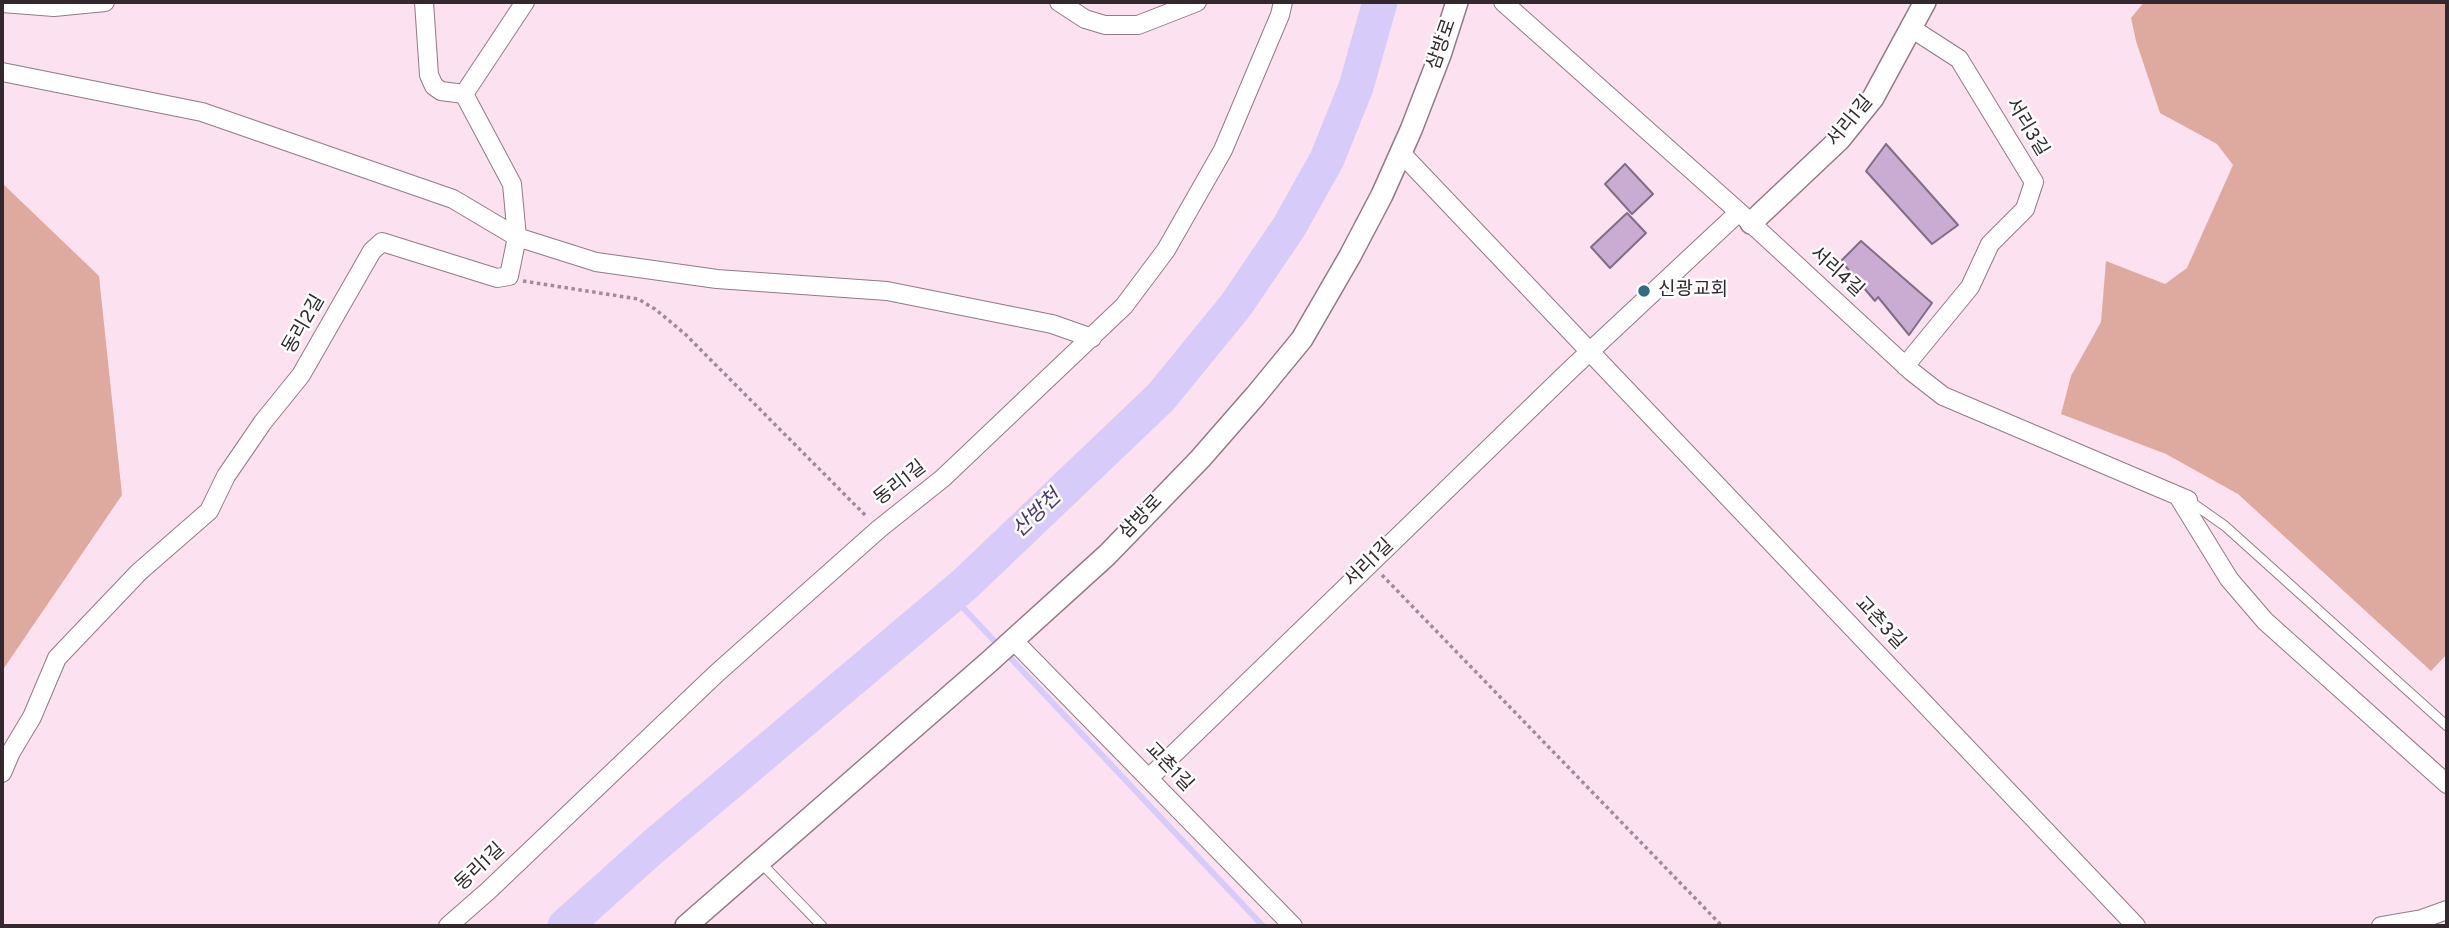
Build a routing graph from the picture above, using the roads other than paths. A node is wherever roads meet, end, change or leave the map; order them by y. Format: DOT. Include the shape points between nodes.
graph roads {
  1 [pos="105,2"];
  2 [pos="424,2"];
  3 [pos="525,2"];
  4 [pos="1059,2"];
  5 [pos="1197,2"];
  6 [pos="1283,2"];
  7 [pos="1457,2"];
  8 [pos="1503,2"];
  9 [pos="1925,2"];
  10 [pos="2,3"];
  11 [pos="1911,28"];
  12 [pos="2,72"];
  13 [pos="464,94"];
  14 [pos="1401,153"];
  15 [pos="1745,218"];
  16 [pos="517,237"];
  17 [pos="1092,338"];
  18 [pos="1590,351"];
  19 [pos="1905,366"];
  20 [pos="2183,498"];
  21 [pos="1012,640"];
  22 [pos="2447,726"];
  23 [pos="2,773"];
  24 [pos="1149,778"];
  25 [pos="2447,784"];
  26 [pos="759,862"];
  27 [pos="2447,910"];
  28 [pos="448,926"];
  29 [pos="686,926"];
  30 [pos="822,926"];
  31 [pos="1293,926"];
  32 [pos="2136,926"];
  33 [pos="2381,926"];
  1 -- 10 [label="street" via="54,7"];
  2 -- 13 [label="street" via="429,75 441,91"];
  3 -- 13 [label="street"];
  4 -- 5 [label="street" via="1085,19 1105,25 1138,25"];
  6 -- 17 [label="street, 동리1길" via="1217,161 1166,250 1124,306"];
  7 -- 14 [label="street, 삼방로"];
  8 -- 15 [label="street, 서리4길"];
  9 -- 11 [label="street, 서리1길"];
  11 -- 15 [label="street, 서리1길" via="1873,98 1840,139"];
  11 -- 19 [label="street, 서리3길" via="1959,59 2034,182 2025,209 1990,244 1970,287"];
  12 -- 16 [label="street" via="202,112 453,199"];
  13 -- 16 [label="street" via="512,184"];
  14 -- 18 [label="street"];
  14 -- 21 [label="street, 삼방로" via="1302,339 1172,488 1107,555"];
  15 -- 18 [label="street, 서리1길"];
  15 -- 19 [label="street, 서리4길"];
  16 -- 17 [label="street" via="596,262 717,279 887,291 1052,324"];
  16 -- 23 [label="street, 동리2길" via="509,276 497,278 382,242 372,251 301,375 226,476 209,511 139,572 57,658"];
  17 -- 28 [label="street, 동리1길" via="943,478 717,673"];
  18 -- 24 [label="street, 서리1길"];
  18 -- 32 [label="street, 교촌3길"];
  19 -- 20 [label="street, 서리4길" via="1943,396"];
  20 -- 22 [label="lane" via="2225,526"];
  20 -- 25 [label="street" via="2229,579 2264,621"];
  21 -- 24 [label="street, 교촌1길"];
  21 -- 26 [label="street, 삼방로"];
  24 -- 31 [label="street, 교촌1길"];
  26 -- 29 [label="street, 삼방로"];
  26 -- 30 [label="lane"];
  27 -- 33 [label="street"];
}
